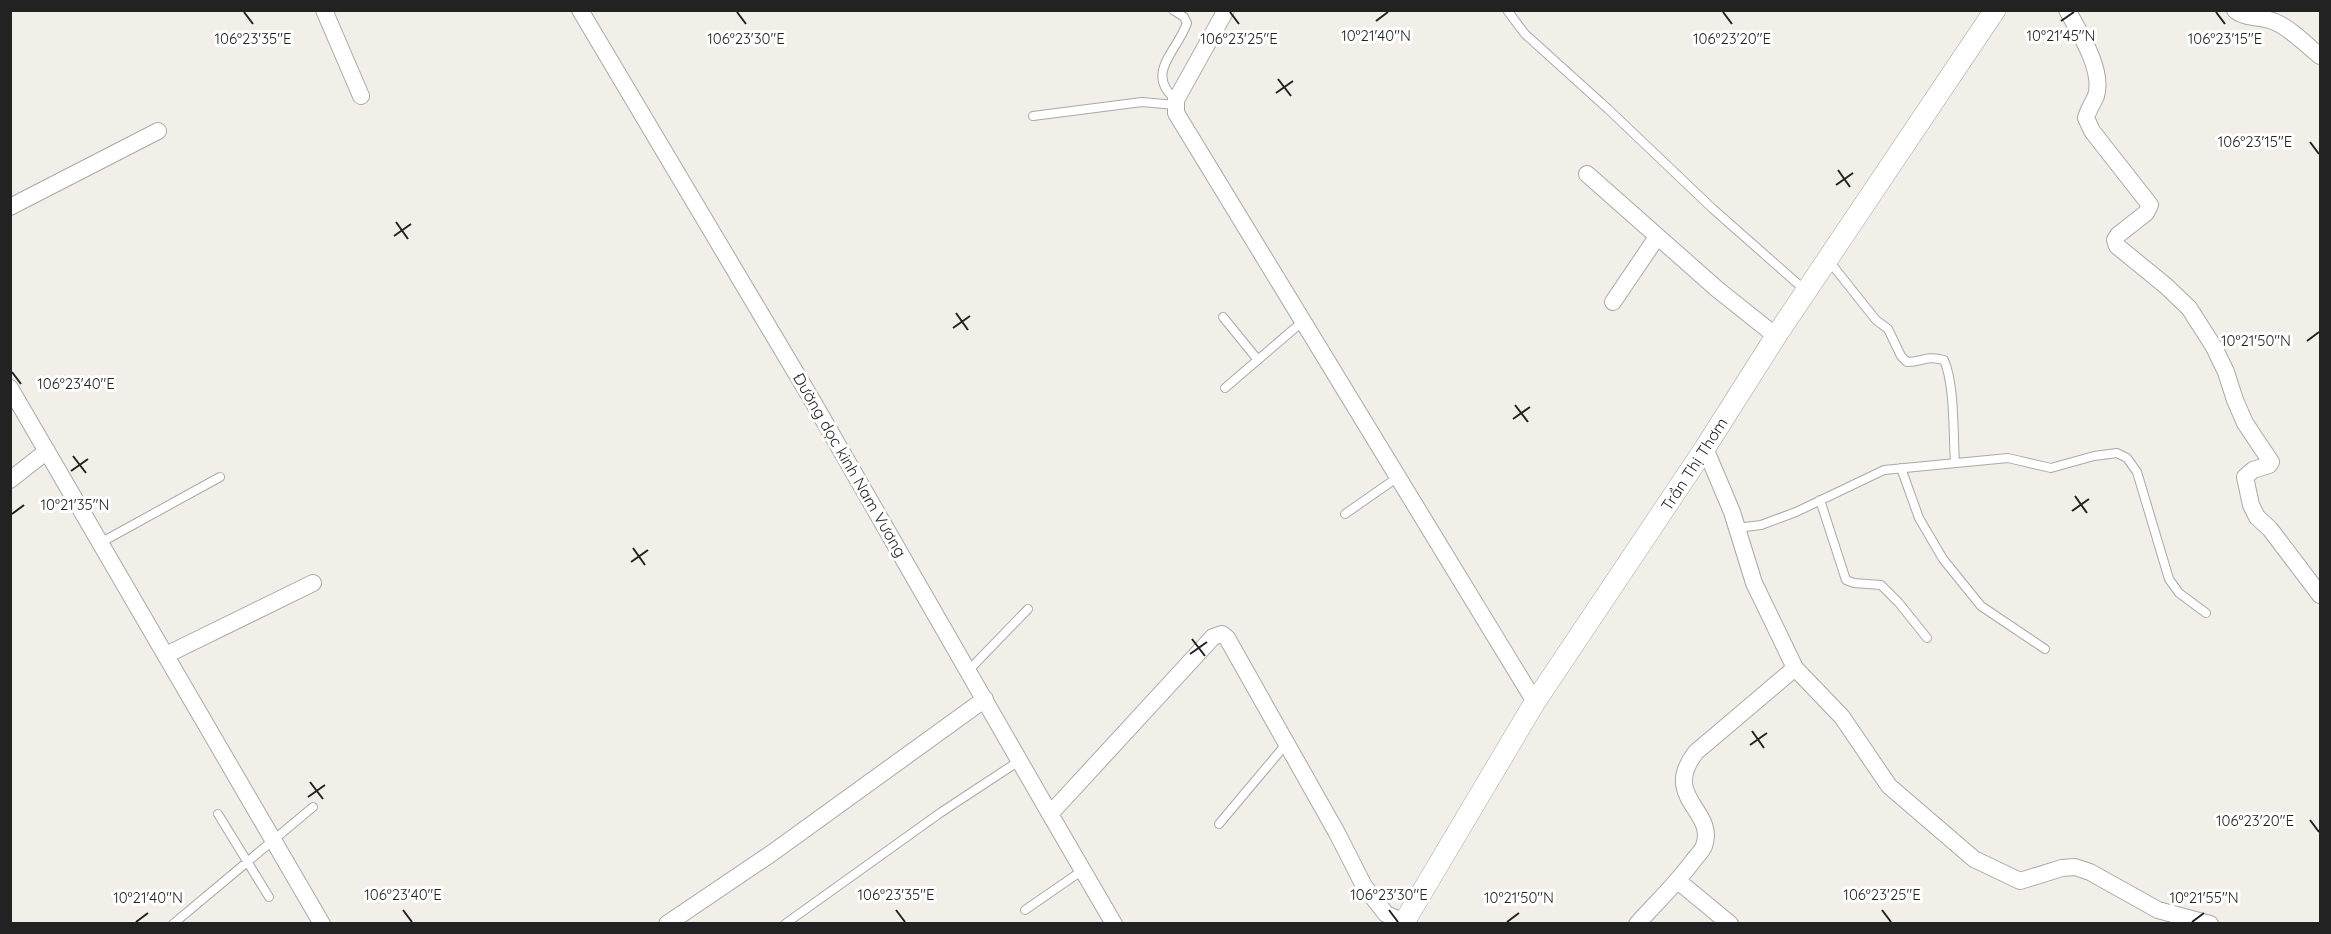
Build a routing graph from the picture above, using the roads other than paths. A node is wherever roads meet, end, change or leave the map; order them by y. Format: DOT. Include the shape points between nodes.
graph roads {
  1 [pos="324,10"];
  2 [pos="580,10"];
  3 [pos="1173,10"];
  4 [pos="1226,10"];
  5 [pos="1507,10"];
  6 [pos="1995,10"];
  7 [pos="2067,10"];
  8 [pos="2245,12"];
  9 [pos="2320,56"];
  10 [pos="361,96"];
  11 [pos="1176,102"];
  12 [pos="1033,116"];
  13 [pos="158,130"];
  14 [pos="1587,174"];
  15 [pos="10,207"];
  16 [pos="1657,237"];
  17 [pos="1828,260"];
  18 [pos="1806,291"];
  19 [pos="1613,302"];
  20 [pos="1223,316"];
  21 [pos="1302,322"];
  22 [pos="1776,336"];
  23 [pos="1258,360"];
  24 [pos="10,388"];
  25 [pos="1225,388"];
  26 [pos="1705,448"];
  27 [pos="47,451"];
  28 [pos="1955,463"];
  29 [pos="1901,468"];
  30 [pos="220,477"];
  31 [pos="1398,477"];
  32 [pos="10,480"];
  33 [pos="1820,500"];
  34 [pos="1345,514"];
  35 [pos="1737,528"];
  36 [pos="99,543"];
  37 [pos="313,583"];
  38 [pos="2320,595"];
  39 [pos="1028,609"];
  40 [pos="2206,613"];
  41 [pos="1927,638"];
  42 [pos="2045,649"];
  43 [pos="166,655"];
  44 [pos="1796,668"];
  45 [pos="968,670"];
  46 [pos="985,699"];
  47 [pos="1535,702"];
  48 [pos="1287,743"];
  49 [pos="1019,761"];
  50 [pos="313,807"];
  51 [pos="218,814"];
  52 [pos="1050,814"];
  53 [pos="1219,824"];
  54 [pos="274,838"];
  55 [pos="247,862"];
  56 [pos="1083,870"];
  57 [pos="1678,881"];
  58 [pos="269,897"];
  59 [pos="1025,910"];
  60 [pos="316,921"];
  61 [pos="1403,923"];
  62 [pos="173,924"];
  63 [pos="667,924"];
  64 [pos="785,924"];
  65 [pos="1114,924"];
  66 [pos="1637,924"];
  67 [pos="1730,924"];
  68 [pos="2210,924"];
  1 -- 10 [label="street"];
  2 -- 45 [label="street, Đường dọc kinh Nam Vương"];
  3 -- 11 [label="lane" via="1187,23 1161,76"];
  4 -- 11 [label="street"];
  5 -- 18 [label="lane" via="1525,34"];
  6 -- 17 [label="street, Trần Thị Thơm"];
  7 -- 38 [label="street" via="2093,58 2096,95 2086,118 2150,205 2146,213 2118,235 2117,246 2189,308 2214,347 2245,423 2271,462 2244,477 2251,505"];
  8 -- 9 [label="street" via="2279,23"];
  11 -- 12 [label="lane" via="1142,102"];
  11 -- 21 [label="street" via="1176,113 1187,133"];
  13 -- 15 [label="street"];
  14 -- 16 [label="street"];
  16 -- 19 [label="street"];
  16 -- 22 [label="street"];
  17 -- 18 [label="street, Trần Thị Thơm"];
  17 -- 28 [label="lane" via="1876,320 1888,329 1907,362 1929,356 1944,360 1948,368"];
  18 -- 22 [label="street, Trần Thị Thơm"];
  20 -- 23 [label="lane"];
  21 -- 23 [label="lane"];
  21 -- 31 [label="street"];
  22 -- 26 [label="street, Trần Thị Thơm"];
  23 -- 25 [label="lane"];
  24 -- 27 [label="street"];
  26 -- 35 [label="street"];
  26 -- 47 [label="street, Trần Thị Thơm"];
  27 -- 32 [label="street"];
  27 -- 36 [label="street"];
  28 -- 29 [label="lane"];
  28 -- 40 [label="lane" via="2008,458 2050,468 2117,453 2127,458 2137,472 2174,588"];
  29 -- 33 [label="lane" via="1866,477"];
  29 -- 42 [label="lane" via="1919,518 1943,559 1981,606"];
  30 -- 36 [label="lane"];
  31 -- 34 [label="lane"];
  31 -- 47 [label="street"];
  33 -- 35 [label="lane" via="1761,525"];
  33 -- 41 [label="lane" via="1846,580 1881,585"];
  35 -- 44 [label="street" via="1754,583"];
  36 -- 43 [label="street"];
  37 -- 43 [label="street"];
  39 -- 45 [label="lane"];
  43 -- 54 [label="street"];
  44 -- 57 [label="street" via="1688,762 1683,775 1686,793 1706,831 1704,847"];
  44 -- 68 [label="street" via="1842,717 1889,786 1974,859 2020,881 2075,867 2158,910"];
  45 -- 46 [label="street, Đường dọc kinh Nam Vương"];
  46 -- 49 [label="street, Đường dọc kinh Nam Vương"];
  46 -- 63 [label="street"];
  47 -- 61 [label="street, Trần Thị Thơm"];
  48 -- 52 [label="street" via="1227,638 1218,634"];
  48 -- 53 [label="lane"];
  48 -- 61 [label="street" via="1364,886 1386,914"];
  49 -- 52 [label="street, Đường dọc kinh Nam Vương"];
  49 -- 64 [label="lane"];
  50 -- 54 [label="lane"];
  51 -- 55 [label="lane"];
  52 -- 56 [label="street, Đường dọc kinh Nam Vương"];
  54 -- 55 [label="lane"];
  54 -- 60 [label="street"];
  55 -- 58 [label="lane"];
  55 -- 62 [label="lane"];
  56 -- 59 [label="lane"];
  56 -- 65 [label="street, Đường dọc kinh Nam Vương"];
  57 -- 66 [label="street"];
  57 -- 67 [label="street"];
}
